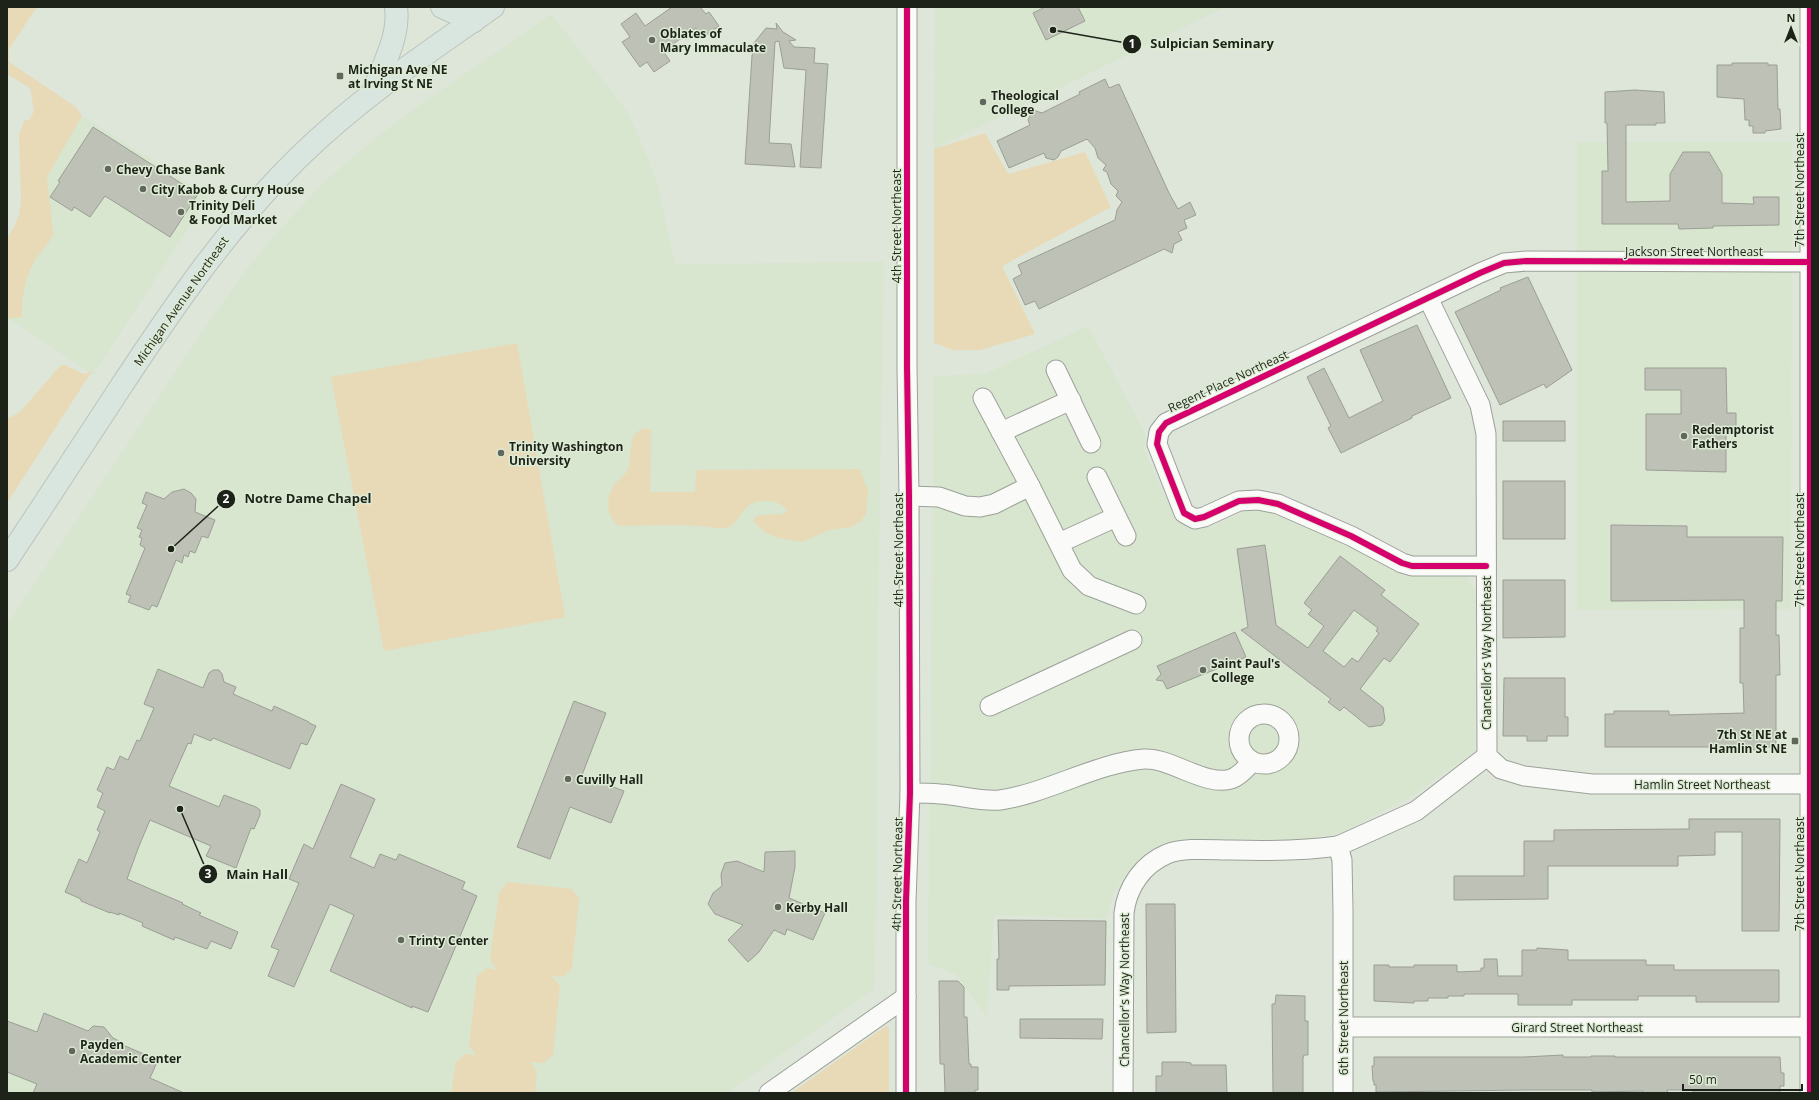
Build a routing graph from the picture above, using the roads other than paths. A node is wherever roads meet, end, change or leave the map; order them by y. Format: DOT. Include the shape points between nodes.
graph roads {
  1 [pos="396,7"];
  2 [pos="442,7"];
  3 [pos="493,7"];
  4 [pos="907,7"];
  5 [pos="1810,7"];
  6 [pos="474,20"];
  7 [pos="373,92"];
  8 [pos="1577,262"];
  9 [pos="1811,262"];
  10 [pos="1428,298"];
  11 [pos="1056,370"];
  12 [pos="983,398"];
  13 [pos="1071,400"];
  14 [pos="1001,432"];
  15 [pos="1091,443"];
  16 [pos="1097,477"];
  17 [pos="1030,486"];
  18 [pos="909,496"];
  19 [pos="1116,517"];
  20 [pos="1811,524"];
  21 [pos="1126,536"];
  22 [pos="1059,543"];
  23 [pos="7,560"];
  24 [pos="1486,566"];
  25 [pos="1136,604"];
  26 [pos="1132,640"];
  27 [pos="990,706"];
  28 [pos="1486,756"];
  29 [pos="1252,762"];
  30 [pos="1811,784"];
  31 [pos="910,793"];
  32 [pos="1338,846"];
  33 [pos="906,997"];
  34 [pos="1343,1027"];
  35 [pos="1810,1027"];
  36 [pos="1123,1085"];
  37 [pos="769,1093"];
  38 [pos="906,1093"];
  39 [pos="1343,1093"];
  40 [pos="1810,1093"];
  1 -- 7 [label="main road" via="396,29"];
  2 -- 6 [label="main road"];
  3 -- 6 [label="main road, Michigan Avenue Northeast"];
  4 -- 18 [label="street, 4th Street Northeast" via="906,367"];
  5 -- 9 [label="street, 7th Street Northeast"];
  6 -- 7 [label="main road, Michigan Avenue Northeast"];
  7 -- 23 [label="main road, Michigan Avenue Northeast" via="290,166 213,254 160,328"];
  8 -- 9 [label="street, Jackson Street Northeast"];
  8 -- 10 [label="street, Regent Place Northeast" via="1504,263"];
  9 -- 20 [label="street, 7th Street Northeast"];
  10 -- 24 [label="street, Chancellor's Way Northeast" via="1480,405 1486,434"];
  10 -- 24 [label="street, Regent Place Northeast" via="1166,423 1159,432 1157,444 1184,513 1195,519 1239,501 1258,500 1278,504 1412,566"];
  11 -- 13 [label="street"];
  12 -- 14 [label="street"];
  13 -- 14 [label="street"];
  13 -- 15 [label="street"];
  14 -- 17 [label="street"];
  16 -- 19 [label="street"];
  17 -- 18 [label="street" via="994,504 980,507 965,506 939,497"];
  17 -- 22 [label="street"];
  18 -- 31 [label="street, 4th Street Northeast"];
  19 -- 21 [label="street"];
  19 -- 22 [label="street"];
  20 -- 30 [label="street, 7th Street Northeast"];
  22 -- 25 [label="street" via="1072,570 1088,586"];
  24 -- 28 [label="street, Chancellor's Way Northeast"];
  26 -- 27 [label="street"];
  28 -- 30 [label="street, Hamlin Street Northeast" via="1501,769 1524,776 1592,784"];
  28 -- 32 [label="street, Chancellor's Way Northeast" via="1416,811"];
  29 -- 31 [label="street" via="1231,779 1215,779 1193,774 1156,759 1122,762 1000,800"];
  30 -- 35 [label="street, 7th Street Northeast"];
  31 -- 33 [label="street, 4th Street Northeast"];
  32 -- 34 [label="street, 6th Street Northeast" via="1342,860"];
  32 -- 36 [label="street, Chancellor's Way Northeast" via="1303,851 1190,850 1168,853 1146,868 1130,889 1124,913"];
  33 -- 37 [label="street"];
  33 -- 38 [label="street, 4th Street Northeast"];
  34 -- 35 [label="street, Girard Street Northeast"];
  34 -- 39 [label="street, 6th Street Northeast"];
  35 -- 40 [label="street, 7th Street Northeast"];
}
